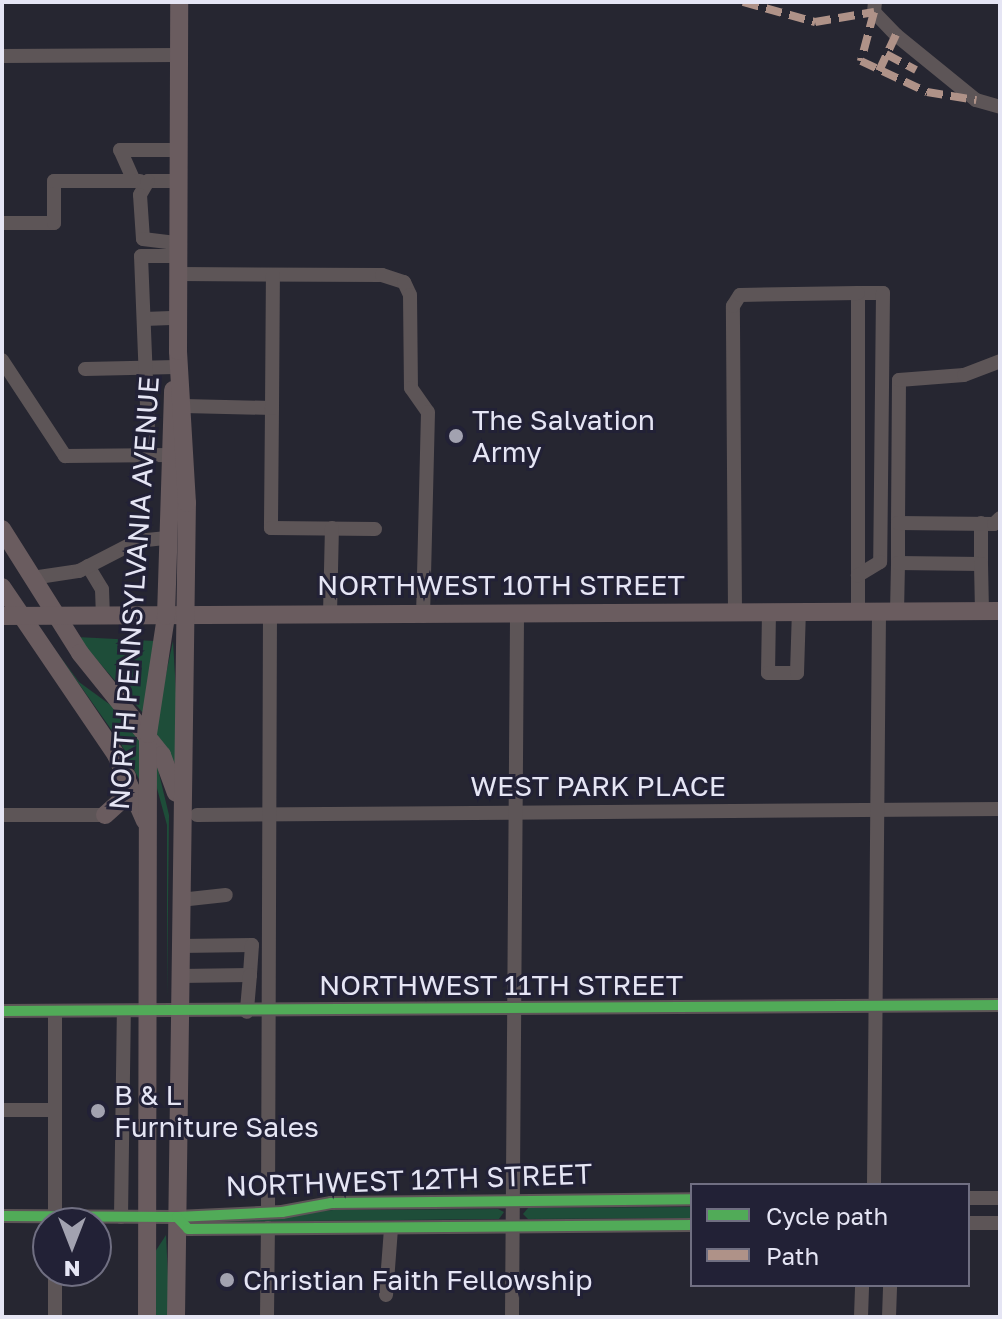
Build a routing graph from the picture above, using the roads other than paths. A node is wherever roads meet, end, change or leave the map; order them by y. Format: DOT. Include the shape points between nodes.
graph roads {
  1 [pos="179,2"];
  2 [pos="875,2"];
  3 [pos="178,55"];
  4 [pos="2,56"];
  5 [pos="1000,107"];
  6 [pos="178,150"];
  7 [pos="141,181"];
  8 [pos="178,181"];
  9 [pos="2,223"];
  10 [pos="178,258"];
  11 [pos="273,275"];
  12 [pos="858,293"];
  13 [pos="178,318"];
  14 [pos="144,319"];
  15 [pos="177,359"];
  16 [pos="2,360"];
  17 [pos="1000,361"];
  18 [pos="149,368"];
  19 [pos="85,369"];
  20 [pos="184,406"];
  21 [pos="272,408"];
  22 [pos="149,455"];
  23 [pos="169,455"];
  24 [pos="1000,518"];
  25 [pos="898,523"];
  26 [pos="981,523"];
  27 [pos="332,528"];
  28 [pos="2,529"];
  29 [pos="375,529"];
  30 [pos="167,538"];
  31 [pos="898,563"];
  32 [pos="981,564"];
  33 [pos="88,566"];
  34 [pos="858,575"];
  35 [pos="32,578"];
  36 [pos="2,587"];
  37 [pos="769,611"];
  38 [pos="799,611"];
  39 [pos="858,611"];
  40 [pos="991,611"];
  41 [pos="735,612"];
  42 [pos="888,612"];
  43 [pos="270,614"];
  44 [pos="330,614"];
  45 [pos="186,615"];
  46 [pos="517,615"];
  47 [pos="11,616"];
  48 [pos="103,616"];
  49 [pos="166,616"];
  50 [pos="423,616"];
  51 [pos="56,617"];
  52 [pos="768,635"];
  53 [pos="798,635"];
  54 [pos="148,734"];
  55 [pos="127,776"];
  56 [pos="187,804"];
  57 [pos="877,809"];
  58 [pos="1000,809"];
  59 [pos="516,812"];
  60 [pos="272,814"];
  61 [pos="2,815"];
  62 [pos="105,815"];
  63 [pos="147,828"];
  64 [pos="226,895"];
  65 [pos="180,900"];
  66 [pos="180,946"];
  67 [pos="250,975"];
  68 [pos="180,976"];
  69 [pos="1000,1005"];
  70 [pos="877,1007"];
  71 [pos="514,1009"];
  72 [pos="2,1011"];
  73 [pos="180,1011"];
  74 [pos="270,1011"];
  75 [pos="55,1012"];
  76 [pos="124,1012"];
  77 [pos="148,1012"];
  78 [pos="247,1012"];
  79 [pos="124,1035"];
  80 [pos="148,1037"];
  81 [pos="124,1072"];
  82 [pos="148,1073"];
  83 [pos="2,1110"];
  84 [pos="55,1110"];
  85 [pos="123,1117"];
  86 [pos="148,1117"];
  87 [pos="122,1172"];
  88 [pos="148,1175"];
  89 [pos="874,1183"];
  90 [pos="970,1198"];
  91 [pos="1000,1198"];
  92 [pos="690,1199"];
  93 [pos="513,1201"];
  94 [pos="55,1207"];
  95 [pos="268,1212"];
  96 [pos="2,1216"];
  97 [pos="112,1217"];
  98 [pos="121,1217"];
  99 [pos="148,1217"];
  100 [pos="177,1217"];
  101 [pos="32,1218"];
  102 [pos="970,1223"];
  103 [pos="1000,1223"];
  104 [pos="690,1225"];
  105 [pos="513,1227"];
  106 [pos="268,1228"];
  107 [pos="391,1228"];
  108 [pos="55,1287"];
  109 [pos="862,1287"];
  110 [pos="890,1287"];
  111 [pos="386,1295"];
  112 [pos="55,1317"];
  113 [pos="147,1317"];
  114 [pos="176,1317"];
  115 [pos="267,1317"];
  116 [pos="512,1317"];
  117 [pos="861,1317"];
  118 [pos="889,1317"];
  1 -- 3 [label="main road, NORTH PENNSYLVANIA AVENUE"];
  2 -- 5 [label="street" via="874,12 896,35 976,100"];
  3 -- 4 [label="street"];
  3 -- 6 [label="main road, NORTH PENNSYLVANIA AVENUE"];
  6 -- 7 [label="street" via="120,150"];
  6 -- 8 [label="main road, NORTH PENNSYLVANIA AVENUE"];
  7 -- 8 [label="street"];
  7 -- 9 [label="street" via="54,181 54,223"];
  7 -- 10 [label="street" via="141,235"];
  8 -- 10 [label="main road, NORTH PENNSYLVANIA AVENUE"];
  10 -- 11 [label="street"];
  10 -- 13 [label="main road, NORTH PENNSYLVANIA AVENUE"];
  10 -- 14 [label="street" via="141,256"];
  11 -- 21 [label="street"];
  11 -- 50 [label="street" via="392,276 407,286 411,388 428,412"];
  12 -- 34 [label="street"];
  12 -- 34 [label="street" via="883,293 880,562"];
  12 -- 41 [label="street" via="740,295 733,306"];
  13 -- 14 [label="street"];
  13 -- 15 [label="main road, NORTH PENNSYLVANIA AVENUE"];
  14 -- 18 [label="street"];
  15 -- 18 [label="street"];
  15 -- 20 [label="main road, NORTH PENNSYLVANIA AVENUE"];
  15 -- 23 [label="main road, NORTH PENNSYLVANIA AVENUE"];
  16 -- 22 [label="street" via="65,456"];
  17 -- 25 [label="street" via="964,375 899,380"];
  18 -- 19 [label="street"];
  18 -- 22 [label="street"];
  20 -- 21 [label="street"];
  20 -- 45 [label="main road, NORTH PENNSYLVANIA AVENUE"];
  21 -- 27 [label="street" via="271,528"];
  22 -- 23 [label="street"];
  23 -- 30 [label="main road, NORTH PENNSYLVANIA AVENUE"];
  24 -- 26 [label="street"];
  25 -- 26 [label="street"];
  25 -- 31 [label="street"];
  26 -- 32 [label="street"];
  27 -- 29 [label="street"];
  27 -- 44 [label="street"];
  28 -- 35 [label="main road"];
  30 -- 33 [label="street" via="137,541"];
  30 -- 49 [label="main road, NORTH PENNSYLVANIA AVENUE"];
  31 -- 32 [label="street"];
  31 -- 42 [label="street"];
  32 -- 40 [label="street"];
  33 -- 35 [label="street"];
  33 -- 48 [label="street" via="102,589"];
  34 -- 39 [label="street"];
  35 -- 51 [label="main road"];
  36 -- 47 [label="main road"];
  37 -- 38 [label="main road, NORTHWEST 10TH STREET"];
  37 -- 41 [label="main road, NORTHWEST 10TH STREET"];
  37 -- 52 [label="street"];
  38 -- 39 [label="main road, NORTHWEST 10TH STREET"];
  38 -- 53 [label="street"];
  39 -- 42 [label="main road, NORTHWEST 10TH STREET"];
  40 -- 42 [label="main road, NORTHWEST 10TH STREET"];
  41 -- 46 [label="main road, NORTHWEST 10TH STREET"];
  42 -- 57 [label="street"];
  43 -- 44 [label="main road, NORTHWEST 10TH STREET"];
  43 -- 45 [label="main road, NORTHWEST 10TH STREET"];
  43 -- 60 [label="street"];
  44 -- 50 [label="main road, NORTHWEST 10TH STREET"];
  45 -- 49 [label="main road, NORTHWEST 10TH STREET"];
  45 -- 56 [label="main road, NORTH PENNSYLVANIA AVENUE"];
  46 -- 50 [label="main road, NORTHWEST 10TH STREET"];
  46 -- 59 [label="street"];
  47 -- 51 [label="main road, NORTHWEST 10TH STREET"];
  47 -- 55 [label="main road"];
  48 -- 49 [label="main road, NORTHWEST 10TH STREET"];
  48 -- 51 [label="main road, NORTHWEST 10TH STREET"];
  49 -- 54 [label="main road, NORTH PENNSYLVANIA AVENUE"];
  51 -- 54 [label="main road"];
  52 -- 53 [label="street"];
  52 -- 53 [label="street" via="768,673 797,673"];
  54 -- 56 [label="main road"];
  54 -- 63 [label="main road, NORTH PENNSYLVANIA AVENUE"];
  55 -- 62 [label="main road" via="124,798"];
  55 -- 63 [label="main road"];
  56 -- 60 [label="street, WEST PARK PLACE"];
  56 -- 65 [label="main road"];
  57 -- 58 [label="street, WEST PARK PLACE"];
  57 -- 59 [label="street, WEST PARK PLACE"];
  57 -- 70 [label="street"];
  59 -- 60 [label="street, WEST PARK PLACE"];
  59 -- 71 [label="street"];
  60 -- 74 [label="street"];
  61 -- 62 [label="street"];
  62 -- 63 [label="main road"];
  63 -- 77 [label="main road, NORTH PENNSYLVANIA AVENUE"];
  64 -- 65 [label="street"];
  65 -- 66 [label="main road"];
  66 -- 67 [label="street" via="252,945"];
  66 -- 68 [label="main road"];
  67 -- 68 [label="street"];
  67 -- 78 [label="street"];
  68 -- 73 [label="main road"];
  69 -- 70 [label="street, NORTHWEST 11TH STREET"];
  70 -- 71 [label="street, NORTHWEST 11TH STREET"];
  70 -- 89 [label="street"];
  71 -- 74 [label="street, NORTHWEST 11TH STREET"];
  71 -- 93 [label="street"];
  72 -- 75 [label="street, NORTHWEST 11TH STREET"];
  73 -- 77 [label="street, NORTHWEST 11TH STREET"];
  73 -- 78 [label="street, NORTHWEST 11TH STREET"];
  73 -- 100 [label="main road"];
  74 -- 78 [label="street, NORTHWEST 11TH STREET"];
  74 -- 95 [label="street"];
  75 -- 76 [label="street, NORTHWEST 11TH STREET"];
  75 -- 84 [label="street"];
  76 -- 77 [label="street, NORTHWEST 11TH STREET"];
  76 -- 79 [label="street"];
  77 -- 80 [label="main road, NORTH PENNSYLVANIA AVENUE"];
  79 -- 80 [label="street"];
  79 -- 81 [label="street"];
  80 -- 82 [label="main road, NORTH PENNSYLVANIA AVENUE"];
  81 -- 82 [label="street"];
  81 -- 85 [label="street"];
  82 -- 86 [label="main road, NORTH PENNSYLVANIA AVENUE"];
  83 -- 84 [label="street"];
  84 -- 94 [label="street"];
  85 -- 86 [label="street"];
  85 -- 87 [label="street"];
  86 -- 88 [label="main road, NORTH PENNSYLVANIA AVENUE"];
  87 -- 88 [label="street"];
  87 -- 98 [label="street"];
  88 -- 99 [label="main road, NORTH PENNSYLVANIA AVENUE"];
  90 -- 91 [label="street"];
  92 -- 93 [label="street, NORTHWEST 12TH STREET"];
  93 -- 95 [label="street, NORTHWEST 12TH STREET" via="331,1203"];
  93 -- 105 [label="street"];
  95 -- 100 [label="street, NORTHWEST 12TH STREET"];
  96 -- 101 [label="street, NORTHWEST 12TH STREET"];
  97 -- 98 [label="street, NORTHWEST 12TH STREET"];
  98 -- 99 [label="street, NORTHWEST 12TH STREET"];
  99 -- 100 [label="street, NORTHWEST 12TH STREET"];
  99 -- 113 [label="main road, NORTH PENNSYLVANIA AVENUE"];
  100 -- 106 [label="street, NORTHWEST 12TH STREET" via="188,1229"];
  100 -- 114 [label="main road"];
  102 -- 103 [label="street"];
  104 -- 105 [label="street, NORTHWEST 12TH STREET"];
  105 -- 107 [label="street, NORTHWEST 12TH STREET"];
  105 -- 116 [label="street"];
  106 -- 107 [label="street, NORTHWEST 12TH STREET"];
  106 -- 115 [label="street"];
  107 -- 111 [label="street"];
  108 -- 112 [label="street"];
  109 -- 117 [label="street"];
  110 -- 118 [label="street"];
}
